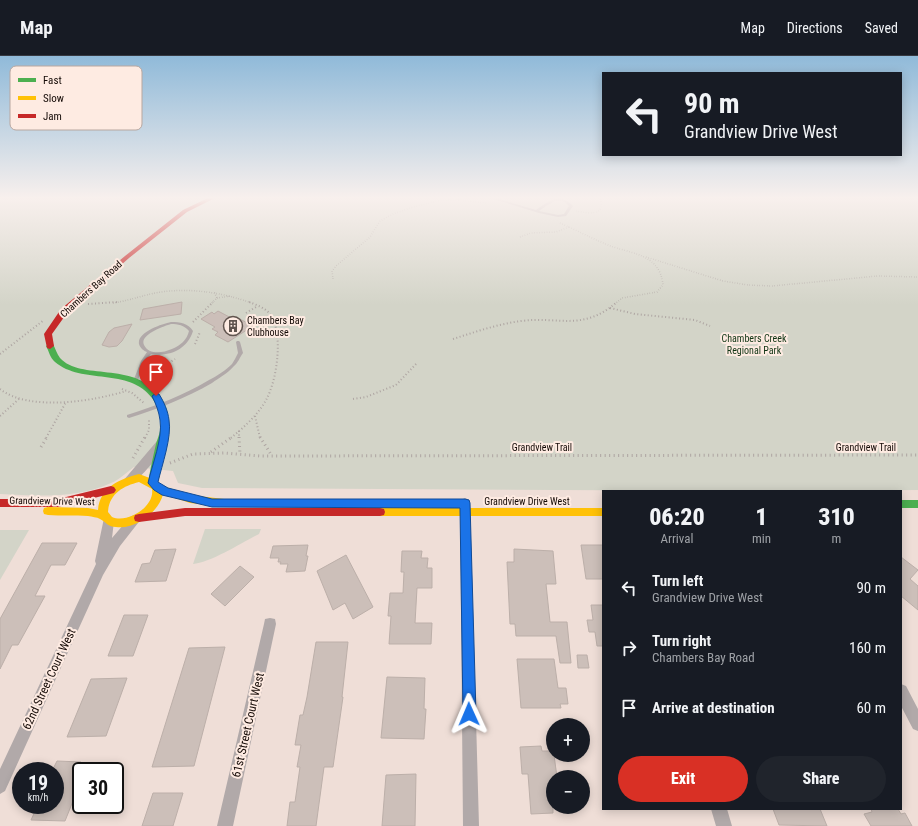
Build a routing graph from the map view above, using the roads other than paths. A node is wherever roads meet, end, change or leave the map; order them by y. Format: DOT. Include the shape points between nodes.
graph roads {
  1 [pos="157,233"];
  2 [pos="238,342"];
  3 [pos="150,352"];
  4 [pos="136,379"];
  5 [pos="161,406"];
  6 [pos="129,416"];
  7 [pos="161,444"];
  8 [pos="127,481"];
  9 [pos="155,485"];
  10 [pos="111,490"];
  11 [pos="0,503"];
  12 [pos="602,504"];
  13 [pos="902,504"];
  14 [pos="918,504"];
  15 [pos="465,508"];
  16 [pos="0,511"];
  17 [pos="602,512"];
  18 [pos="902,512"];
  19 [pos="918,512"];
  20 [pos="105,518"];
  21 [pos="136,519"];
  22 [pos="99,571"];
  23 [pos="270,624"];
  24 [pos="902,693"];
  25 [pos="918,724"];
  26 [pos="0,786"];
  27 [pos="720,810"];
  28 [pos="225,826"];
  29 [pos="472,826"];
  30 [pos="724,826"];
  1 -- 4 [label="street, Chambers Bay Road" via="64,312 48,334 50,350 63,365 90,373"];
  2 -- 5 [label="lane" via="242,352 227,370"];
  3 -- 3 [label="lane" via="166,352 182,346 190,336 189,327 171,323 149,331 142,341 142,346"];
  3 -- 4 [label="lane" via="143,361"];
  4 -- 5 [label="street, Chambers Bay Road" via="152,389"];
  5 -- 6 [label="lane"];
  5 -- 7 [label="street, Chambers Bay Road" via="165,421"];
  7 -- 8 [label="street, Chambers Bay Road"];
  7 -- 9 [label="street, Chambers Bay Road"];
  8 -- 9 [label="street" via="139,478 150,480"];
  8 -- 10 [label="street"];
  9 -- 15 [label="street, Grandview Drive West" via="174,494 212,503"];
  9 -- 21 [label="street" via="158,494 155,503 149,511"];
  10 -- 11 [label="street, Grandview Drive West" via="58,503"];
  10 -- 20 [label="street" via="102,505"];
  12 -- 15 [label="street, Grandview Drive West"];
  13 -- 14 [label="street"];
  15 -- 17 [label="street, Grandview Drive West"];
  15 -- 21 [label="street, Grandview Drive West" via="185,512"];
  15 -- 29 [label="street"];
  16 -- 20 [label="street, Grandview Drive West" via="88,512"];
  18 -- 19 [label="street"];
  20 -- 21 [label="street" via="121,523"];
  20 -- 22 [label="street, 62nd Street Court West" via="107,536"];
  21 -- 22 [label="street, 62nd Street Court West" via="116,542"];
  22 -- 26 [label="street, 62nd Street Court West"];
  23 -- 28 [label="street, 61st Street Court West"];
  24 -- 25 [label="street"];
  27 -- 30 [label="street"];
}
